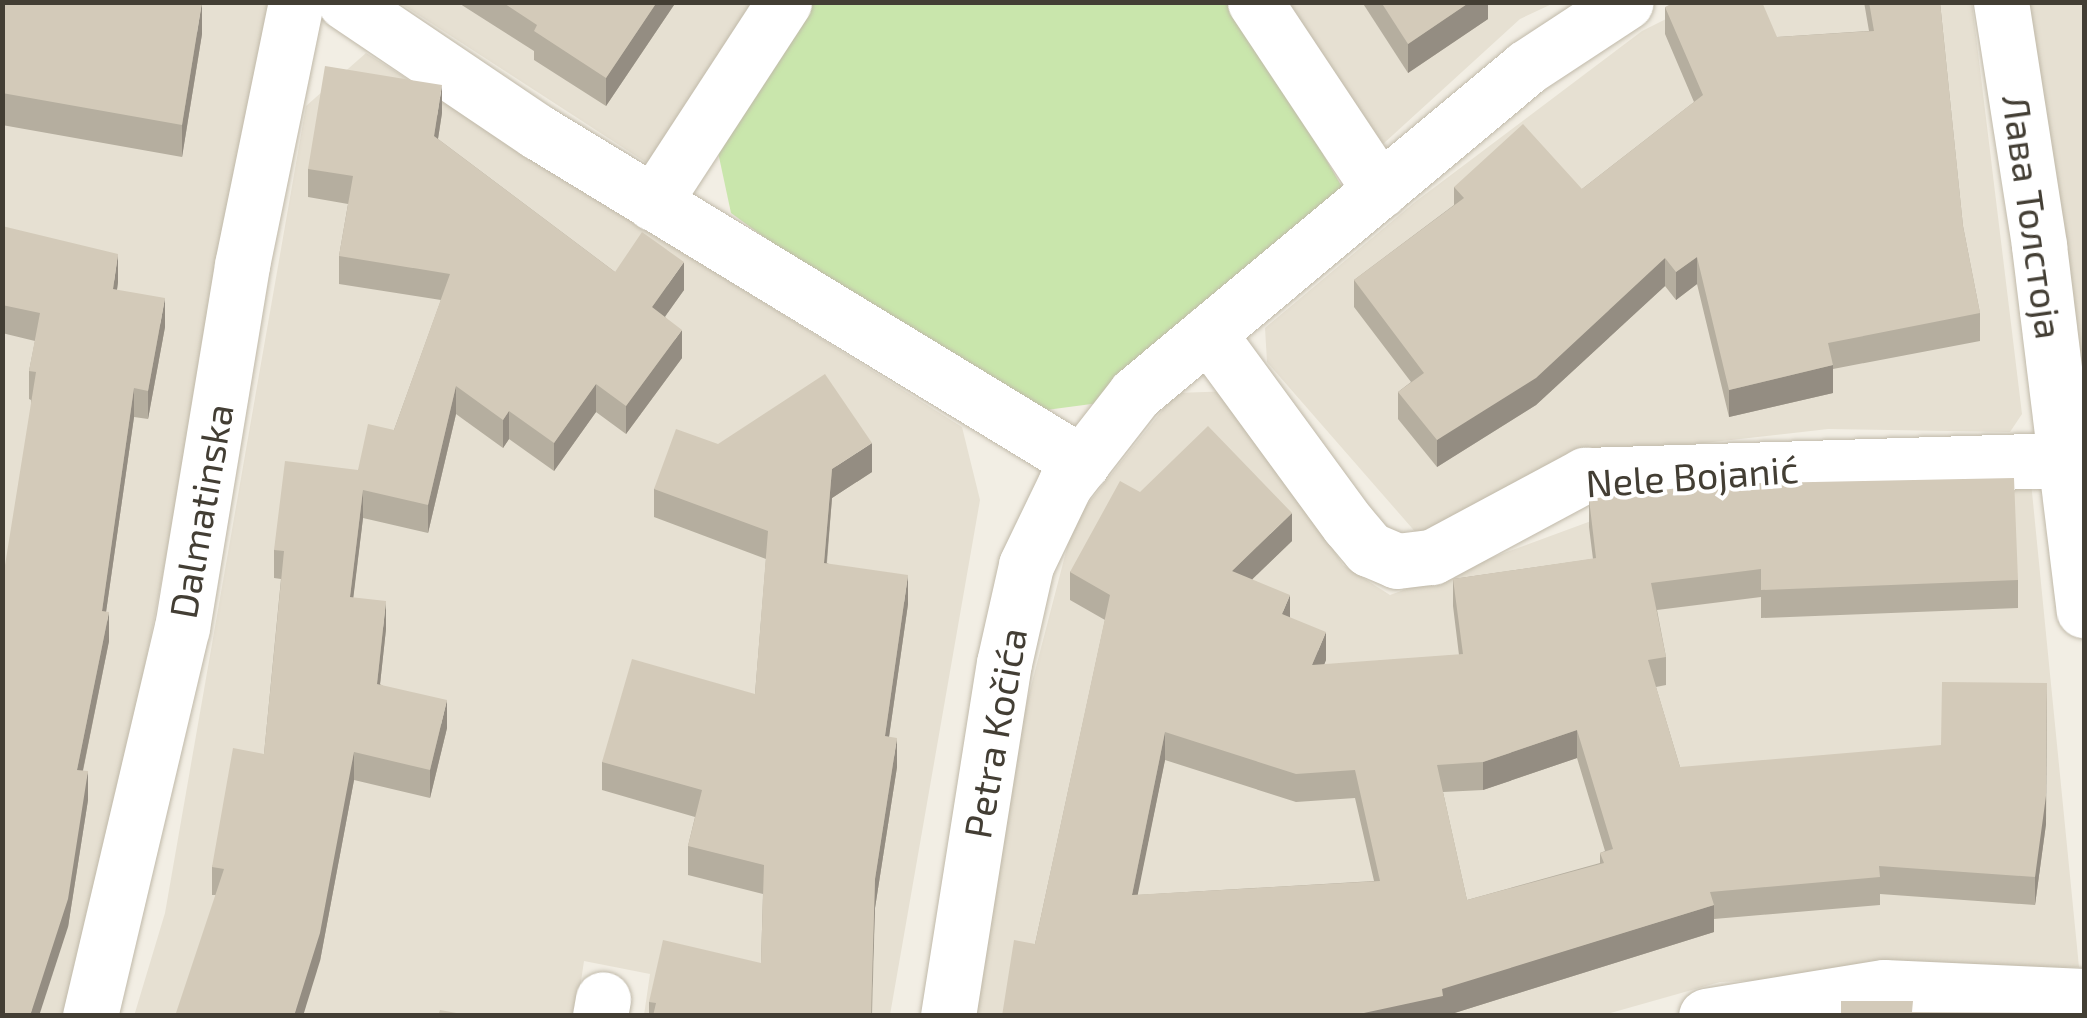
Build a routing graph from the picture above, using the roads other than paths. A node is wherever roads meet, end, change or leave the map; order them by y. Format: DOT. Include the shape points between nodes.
graph roads {
  1 [pos="296,2"];
  2 [pos="345,2"];
  3 [pos="784,2"];
  4 [pos="1255,2"];
  5 [pos="1626,2"];
  6 [pos="2000,2"];
  7 [pos="1380,190"];
  8 [pos="653,203"];
  9 [pos="1208,333"];
  10 [pos="2066,460"];
  11 [pos="1082,463"];
  12 [pos="2084,610"];
  13 [pos="2084,996"];
  14 [pos="90,1016"];
  15 [pos="948,1016"];
  16 [pos="1706,1016"];
  1 -- 14 [label="street, Dalmatinska" via="242,265 182,628"];
  2 -- 8 [label="street"];
  3 -- 8 [label="street"];
  4 -- 7 [label="street"];
  5 -- 7 [label="street, Petra Kočića" via="1526,68"];
  6 -- 10 [label="street, Лава Толстоја"];
  7 -- 9 [label="street, Petra Kočića"];
  8 -- 11 [label="street"];
  9 -- 10 [label="street, Nele Bojanić" via="1348,524 1369,549 1397,562 1432,557 1585,475"];
  9 -- 11 [label="street, Petra Kočića" via="1135,394"];
  10 -- 12 [label="street, Лава Толстоја"];
  11 -- 15 [label="street, Petra Kočića" via="1026,564"];
  13 -- 16 [label="street" via="1884,986"];
}
